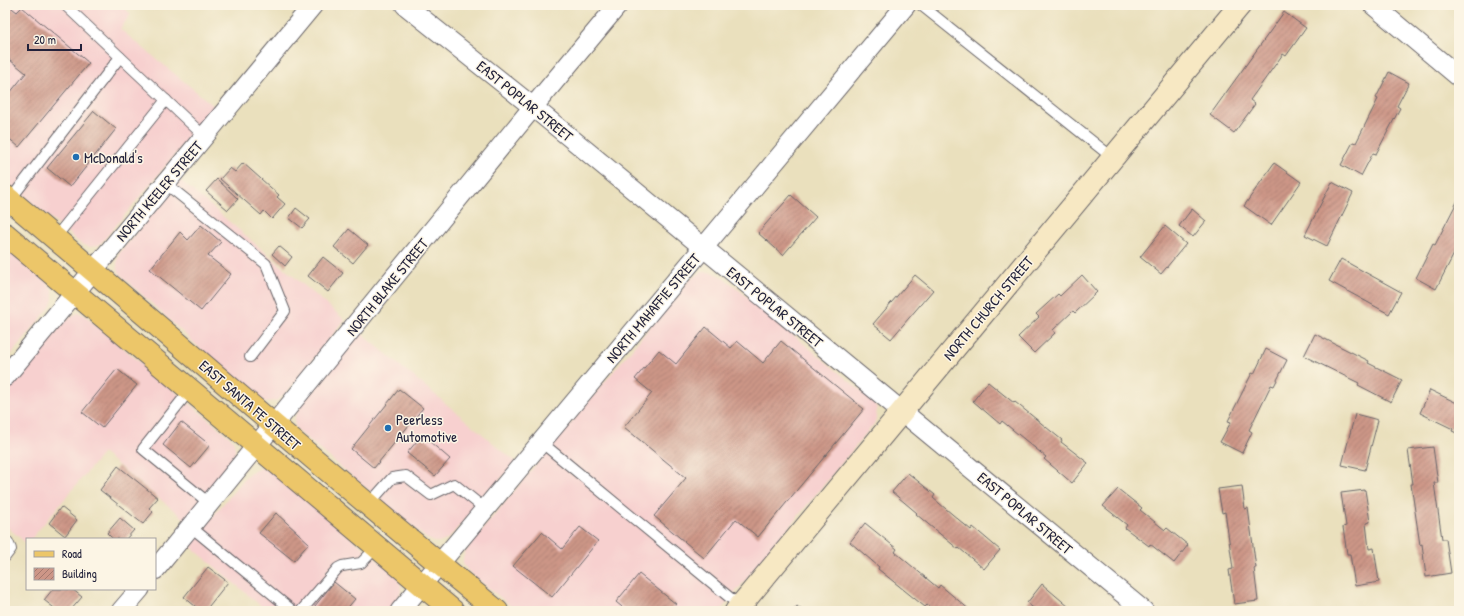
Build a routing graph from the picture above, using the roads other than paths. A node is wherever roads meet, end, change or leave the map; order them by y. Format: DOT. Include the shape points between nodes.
graph roads {
  1 [pos="65,5"];
  2 [pos="313,5"];
  3 [pos="405,5"];
  4 [pos="618,5"];
  5 [pos="906,5"];
  6 [pos="921,5"];
  7 [pos="1240,5"];
  8 [pos="1373,5"];
  9 [pos="120,57"];
  10 [pos="1459,77"];
  11 [pos="166,100"];
  12 [pos="533,107"];
  13 [pos="204,136"];
  14 [pos="1113,158"];
  15 [pos="165,183"];
  16 [pos="8,198"];
  17 [pos="5,234"];
  18 [pos="55,238"];
  19 [pos="703,248"];
  20 [pos="93,270"];
  21 [pos="74,293"];
  22 [pos="250,357"];
  23 [pos="5,377"];
  24 [pos="190,390"];
  25 [pos="902,412"];
  26 [pos="274,426"];
  27 [pos="541,442"];
  28 [pos="257,446"];
  29 [pos="210,504"];
  30 [pos="368,505"];
  31 [pos="485,509"];
  32 [pos="191,527"];
  33 [pos="8,542"];
  34 [pos="377,547"];
  35 [pos="5,557"];
  36 [pos="439,564"];
  37 [pos="156,569"];
  38 [pos="422,585"];
  39 [pos="139,590"];
  40 [pos="738,608"];
  41 [pos="121,611"];
  42 [pos="293,611"];
  43 [pos="301,611"];
  44 [pos="400,611"];
  45 [pos="453,611"];
  46 [pos="497,611"];
  47 [pos="1144,611"];
  1 -- 9 [label="lane"];
  2 -- 13 [label="street, NORTH KEELER STREET"];
  3 -- 12 [label="street, EAST POPLAR STREET"];
  4 -- 12 [label="street, NORTH BLAKE STREET"];
  5 -- 19 [label="street, NORTH MAHAFFIE STREET"];
  6 -- 14 [label="lane"];
  7 -- 14 [label="street, NORTH CHURCH STREET"];
  8 -- 10 [label="street"];
  9 -- 11 [label="lane"];
  9 -- 16 [label="lane"];
  11 -- 13 [label="lane"];
  11 -- 18 [label="lane"];
  12 -- 19 [label="street, EAST POPLAR STREET"];
  12 -- 26 [label="street, NORTH BLAKE STREET"];
  13 -- 15 [label="street, NORTH KEELER STREET"];
  14 -- 25 [label="street, NORTH CHURCH STREET"];
  15 -- 20 [label="street, NORTH KEELER STREET"];
  15 -- 22 [label="lane" via="266,264 285,311"];
  16 -- 18 [label="main road, EAST SANTA FE STREET"];
  17 -- 21 [label="main road, EAST SANTA FE STREET"];
  18 -- 20 [label="main road, EAST SANTA FE STREET"];
  19 -- 25 [label="street, EAST POPLAR STREET"];
  19 -- 27 [label="street, NORTH MAHAFFIE STREET"];
  20 -- 21 [label="street, NORTH KEELER STREET"];
  20 -- 26 [label="main road, EAST SANTA FE STREET"];
  21 -- 23 [label="street, NORTH KEELER STREET"];
  21 -- 24 [label="main road, EAST SANTA FE STREET"];
  24 -- 28 [label="main road, EAST SANTA FE STREET"];
  24 -- 29 [label="lane" via="143,449"];
  25 -- 40 [label="street, NORTH CHURCH STREET"];
  25 -- 47 [label="street, EAST POPLAR STREET"];
  26 -- 28 [label="street, NORTH BLAKE STREET"];
  26 -- 30 [label="main road, EAST SANTA FE STREET"];
  27 -- 31 [label="street, NORTH MAHAFFIE STREET"];
  27 -- 40 [label="lane"];
  28 -- 29 [label="street, NORTH BLAKE STREET"];
  28 -- 34 [label="main road, EAST SANTA FE STREET"];
  29 -- 32 [label="street, NORTH BLAKE STREET"];
  30 -- 31 [label="lane" via="392,478 406,476 431,495 454,484"];
  30 -- 36 [label="main road, EAST SANTA FE STREET"];
  31 -- 36 [label="street, NORTH MAHAFFIE STREET"];
  32 -- 37 [label="street, NORTH BLAKE STREET"];
  32 -- 42 [label="lane"];
  33 -- 35 [label="lane" via="11,549"];
  34 -- 38 [label="main road, EAST SANTA FE STREET"];
  34 -- 43 [label="lane" via="362,563 338,568"];
  36 -- 38 [label="street, NORTH MAHAFFIE STREET"];
  36 -- 46 [label="main road, EAST SANTA FE STREET"];
  38 -- 44 [label="street, NORTH MAHAFFIE STREET"];
  38 -- 45 [label="main road, EAST SANTA FE STREET"];
  39 -- 41 [label="street"];
}
